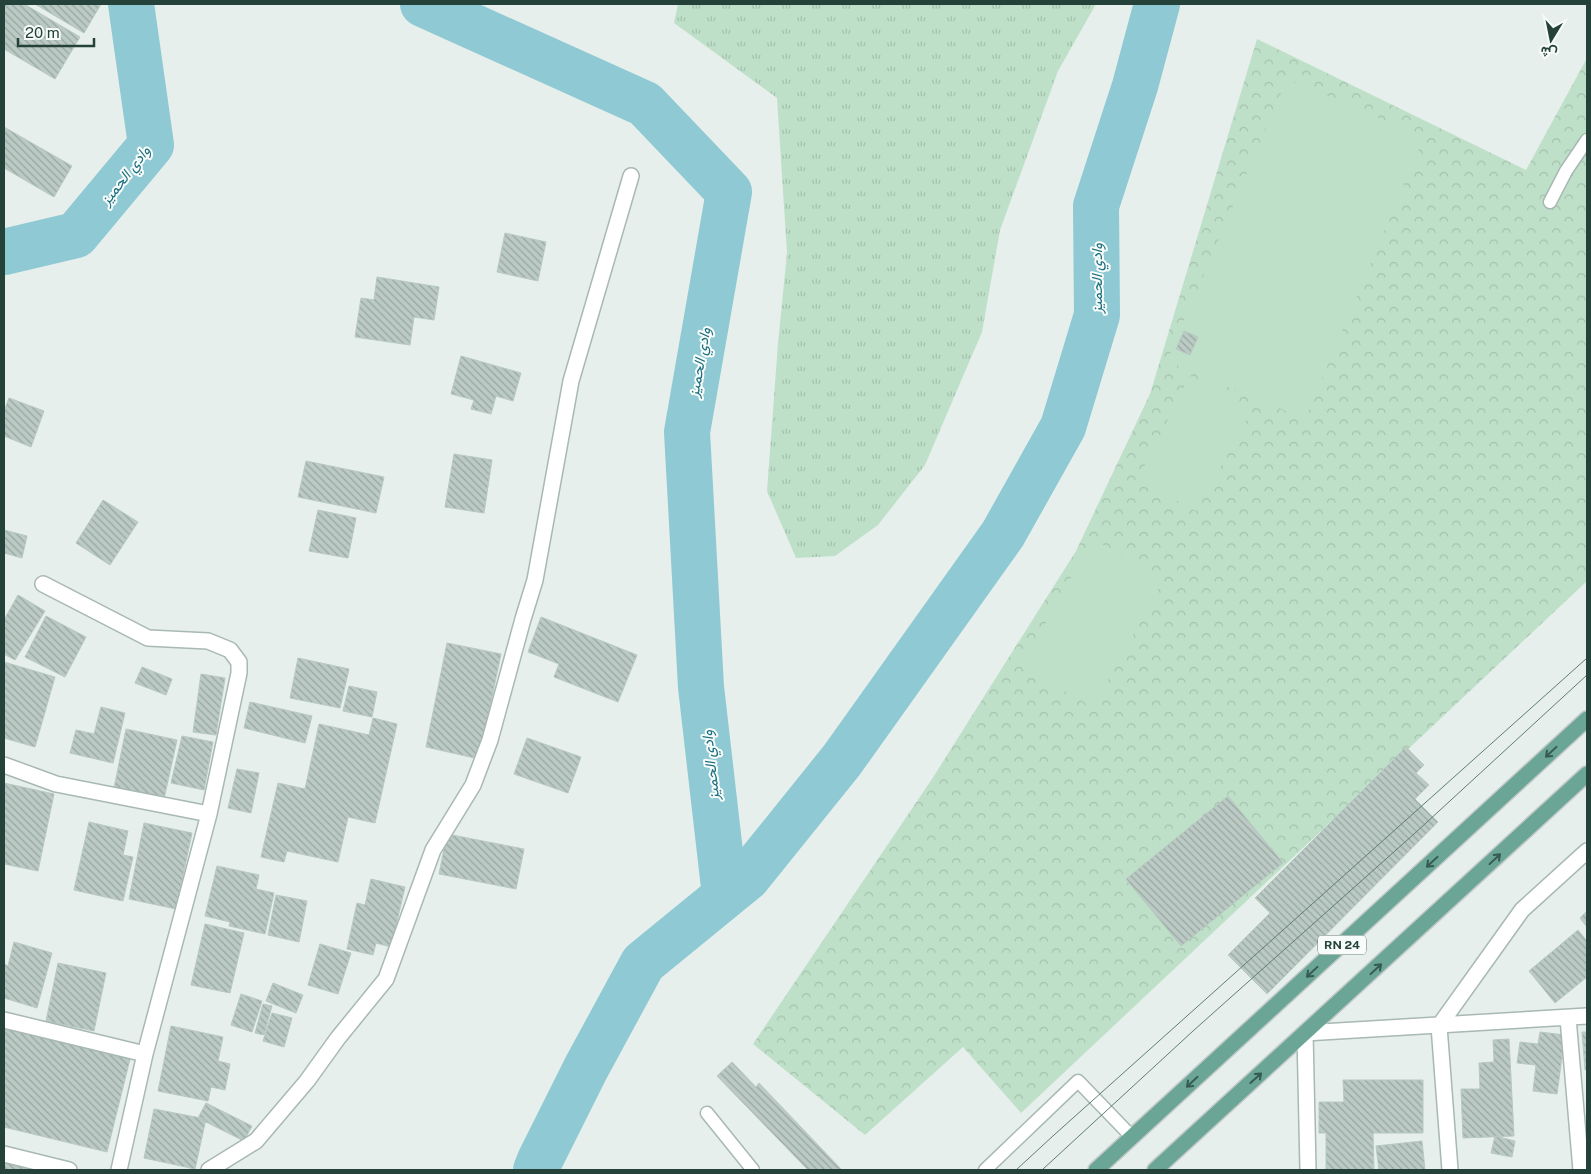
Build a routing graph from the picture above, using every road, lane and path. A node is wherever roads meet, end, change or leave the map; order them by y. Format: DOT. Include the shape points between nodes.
graph roads {
  1 [pos="1587,140"];
  2 [pos="631,176"];
  3 [pos="1550,202"];
  4 [pos="43,584"];
  5 [pos="1587,719"];
  6 [pos="4,765"];
  7 [pos="1587,774"];
  8 [pos="209,814"];
  9 [pos="1587,851"];
  10 [pos="1587,1016"];
  11 [pos="1568,1018"];
  12 [pos="4,1020"];
  13 [pos="1439,1026"];
  14 [pos="1305,1033"];
  15 [pos="145,1054"];
  16 [pos="706,1113"];
  17 [pos="1132,1137"];
  18 [pos="4,1154"];
  19 [pos="69,1170"];
  20 [pos="119,1170"];
  21 [pos="210,1170"];
  22 [pos="753,1170"];
  23 [pos="985,1170"];
  24 [pos="1096,1170"];
  25 [pos="1155,1170"];
  26 [pos="1308,1170"];
  27 [pos="1450,1170"];
  28 [pos="1581,1170"];
  1 -- 3 [label="lane"];
  2 -- 21 [label="street" via="571,381 536,580 474,785 433,850 386,979 256,1141"];
  4 -- 8 [label="street" via="148,638 208,641 230,650 239,662"];
  5 -- 17 [label="main road, RN 24, one-way"];
  6 -- 8 [label="street" via="56,784"];
  14 -- 7 [label="main road, RN 24, one-way"];
  8 -- 15 [label="street"];
  9 -- 13 [label="street" via="1522,910"];
  10 -- 11 [label="street"];
  11 -- 13 [label="street"];
  11 -- 28 [label="street"];
  12 -- 15 [label="street"];
  13 -- 14 [label="street"];
  13 -- 27 [label="street"];
  25 -- 14 [label="main road, RN 24, one-way"];
  14 -- 26 [label="street"];
  15 -- 20 [label="street"];
  16 -- 22 [label="lane"];
  17 -- 23 [label="lane" via="1078,1082"];
  17 -- 24 [label="main road, RN 24"];
  18 -- 19 [label="street"];
}
